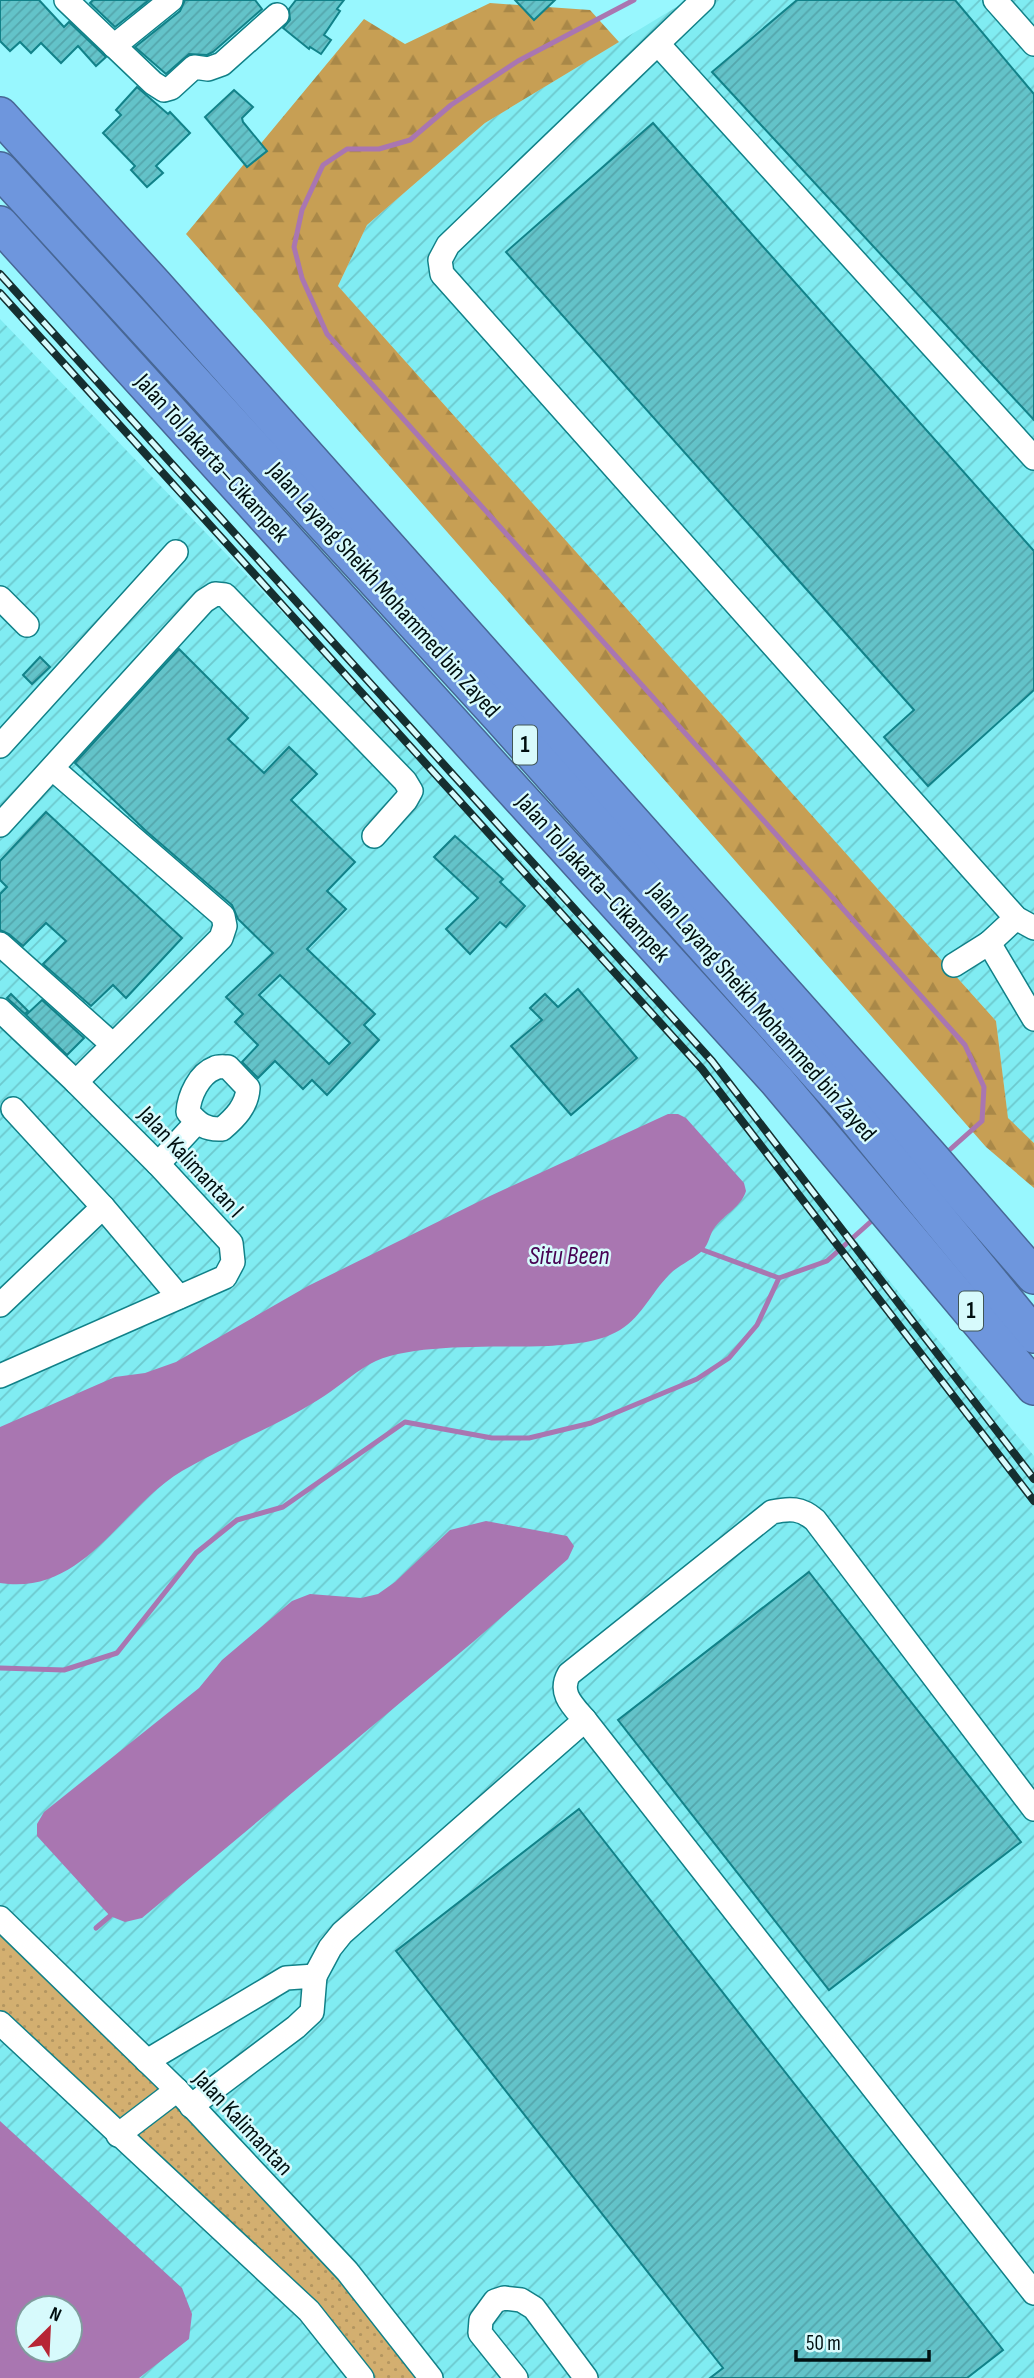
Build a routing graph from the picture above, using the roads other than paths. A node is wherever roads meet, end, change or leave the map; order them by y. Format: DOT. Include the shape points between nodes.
graph roads {
  1 [pos="66,0"];
  2 [pos="171,0"];
  3 [pos="703,0"];
  4 [pos="995,0"];
  5 [pos="277,15"];
  6 [pos="658,44"];
  7 [pos="1034,44"];
  8 [pos="114,46"];
  9 [pos="0,115"];
  10 [pos="0,143"];
  11 [pos="0,170"];
  12 [pos="0,224"];
  13 [pos="1034,457"];
  14 [pos="176,552"];
  15 [pos="0,598"];
  16 [pos="27,625"];
  17 [pos="0,746"];
  18 [pos="53,769"];
  19 [pos="0,825"];
  20 [pos="374,836"];
  21 [pos="1025,923"];
  22 [pos="989,943"];
  23 [pos="0,944"];
  24 [pos="954,965"];
  25 [pos="0,1010"];
  26 [pos="1034,1020"];
  27 [pos="112,1045"];
  28 [pos="76,1082"];
  29 [pos="13,1109"];
  30 [pos="197,1122"];
  31 [pos="158,1164"];
  32 [pos="103,1207"];
  33 [pos="1034,1276"];
  34 [pos="179,1297"];
  35 [pos="1034,1300"];
  36 [pos="0,1305"];
  37 [pos="1034,1335"];
  38 [pos="0,1376"];
  39 [pos="1034,1387"];
  40 [pos="585,1720"];
  41 [pos="1034,1809"];
  42 [pos="0,1918"];
  43 [pos="316,1976"];
  44 [pos="0,2023"];
  45 [pos="147,2061"];
  46 [pos="184,2098"];
  47 [pos="118,2135"];
  48 [pos="1034,2293"];
  49 [pos="362,2378"];
  50 [pos="431,2378"];
  51 [pos="516,2378"];
  52 [pos="586,2378"];
  1 -- 8 [label="street"];
  2 -- 8 [label="street"];
  3 -- 6 [label="street"];
  4 -- 7 [label="street"];
  5 -- 8 [label="street" via="222,64 194,67 164,90"];
  6 -- 13 [label="street"];
  6 -- 21 [label="street" via="448,245 440,260 442,274"];
  9 -- 33 [label="highway, 1"];
  10 -- 35 [label="highway, Jalan Layang Sheikh Mohammed bin Zayed / 1" via="510,699"];
  11 -- 37 [label="highway, Jalan Layang Sheikh Mohammed bin Zayed / 1" via="500,717 842,1101"];
  12 -- 39 [label="highway, Jalan Tol Jakarta–Cikampek / 1" via="768,1070"];
  14 -- 17 [label="street"];
  15 -- 16 [label="street"];
  18 -- 19 [label="street"];
  18 -- 20 [label="street" via="204,601 215,594 225,595 405,781 411,791 406,800"];
  18 -- 27 [label="street" via="223,916 221,938"];
  21 -- 22 [label="street"];
  22 -- 24 [label="street"];
  22 -- 26 [label="street"];
  23 -- 27 [label="street"];
  25 -- 28 [label="street, Jalan Kalimantan I"];
  27 -- 28 [label="street"];
  28 -- 31 [label="street, Jalan Kalimantan I"];
  29 -- 32 [label="street"];
  30 -- 31 [label="street"];
  31 -- 34 [label="street, Jalan Kalimantan I" via="230,1243 233,1262 225,1277"];
  32 -- 34 [label="street"];
  32 -- 36 [label="street"];
  34 -- 38 [label="street, Jalan Kalimantan I"];
  40 -- 41 [label="street" via="566,1697 564,1682 569,1674 772,1512 789,1508 804,1511 822,1530"];
  40 -- 43 [label="street" via="342,1933"];
  40 -- 48 [label="street"];
  42 -- 45 [label="street, Jalan Kalimantan"];
  43 -- 45 [label="street" via="286,1978"];
  43 -- 46 [label="street" via="312,2012 296,2027"];
  44 -- 47 [label="street"];
  45 -- 46 [label="street, Jalan Kalimantan"];
  46 -- 47 [label="street"];
  46 -- 50 [label="street, Jalan Kalimantan" via="347,2271"];
  47 -- 49 [label="street" via="309,2311"];
  51 -- 52 [label="street" via="480,2333 486,2311 505,2298 534,2308"];
}
